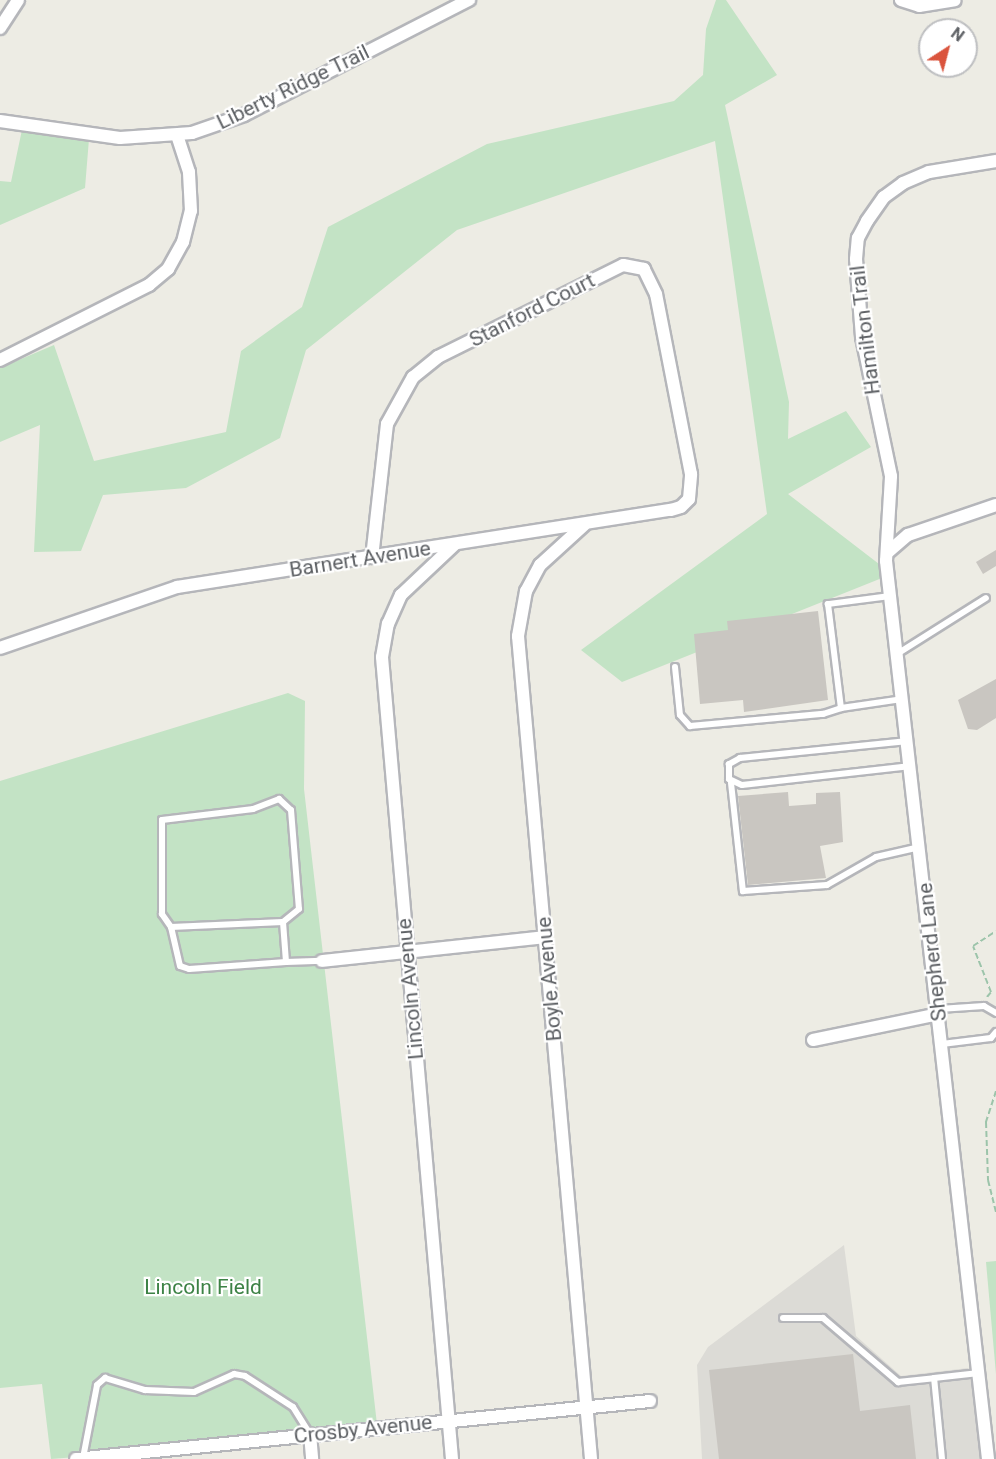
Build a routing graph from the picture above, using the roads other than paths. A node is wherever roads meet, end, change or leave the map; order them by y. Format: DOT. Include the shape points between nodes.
graph roads {
  1 [pos="18,0"];
  2 [pos="469,0"];
  3 [pos="901,0"];
  4 [pos="955,0"];
  5 [pos="0,28"];
  6 [pos="0,121"];
  7 [pos="177,135"];
  8 [pos="996,161"];
  9 [pos="0,360"];
  10 [pos="882,446"];
  11 [pos="689,465"];
  12 [pos="996,506"];
  13 [pos="586,524"];
  14 [pos="454,544"];
  15 [pos="887,553"];
  16 [pos="372,557"];
  17 [pos="890,596"];
  18 [pos="986,598"];
  19 [pos="0,648"];
  20 [pos="897,654"];
  21 [pos="675,667"];
  22 [pos="904,699"];
  23 [pos="841,708"];
  24 [pos="908,741"];
  25 [pos="911,766"];
  26 [pos="731,783"];
  27 [pos="920,846"];
  28 [pos="283,922"];
  29 [pos="171,927"];
  30 [pos="545,938"];
  31 [pos="407,952"];
  32 [pos="322,961"];
  33 [pos="286,962"];
  34 [pos="939,1012"];
  35 [pos="996,1013"];
  36 [pos="996,1032"];
  37 [pos="813,1040"];
  38 [pos="942,1044"];
  39 [pos="783,1318"];
  40 [pos="979,1373"];
  41 [pos="934,1378"];
  42 [pos="650,1401"];
  43 [pos="586,1407"];
  44 [pos="449,1421"];
  45 [pos="310,1434"];
  46 [pos="172,1454"];
  47 [pos="83,1458"];
  48 [pos="76,1459"];
  49 [pos="312,1459"];
  50 [pos="452,1459"];
  51 [pos="591,1459"];
  52 [pos="942,1459"];
  53 [pos="988,1459"];
  1 -- 5 [label="street"];
  2 -- 7 [label="street, Liberty Ridge Trail" via="244,116"];
  3 -- 4 [label="street" via="919,6"];
  6 -- 7 [label="street, Liberty Ridge Trail" via="120,138"];
  7 -- 9 [label="street" via="189,172 191,211 183,242 168,269 149,285"];
  8 -- 10 [label="street, Hamilton Trail" via="929,172 903,183 884,197 858,238 862,338"];
  10 -- 15 [label="street, Shepherd Lane" via="891,477"];
  11 -- 13 [label="street, Barnert Avenue" via="692,488 681,507"];
  11 -- 16 [label="street, Stanford Court" via="653,284 644,269 622,265 438,357 413,376 387,424"];
  12 -- 15 [label="street" via="908,535"];
  13 -- 14 [label="street, Barnert Avenue"];
  13 -- 30 [label="street, Boyle Avenue" via="540,566 526,591 519,618"];
  14 -- 16 [label="street, Barnert Avenue"];
  14 -- 31 [label="street, Lincoln Avenue" via="401,595 388,624 382,657"];
  15 -- 17 [label="street, Shepherd Lane"];
  16 -- 19 [label="street, Barnert Avenue" via="177,588"];
  17 -- 20 [label="street, Shepherd Lane"];
  17 -- 23 [label="lane" via="828,604"];
  18 -- 20 [label="lane"];
  20 -- 22 [label="street, Shepherd Lane"];
  21 -- 23 [label="lane" via="680,715 690,726 823,714"];
  22 -- 23 [label="lane"];
  22 -- 24 [label="street, Shepherd Lane"];
  24 -- 25 [label="street, Shepherd Lane"];
  24 -- 26 [label="lane" via="740,758 729,764"];
  25 -- 26 [label="lane"];
  25 -- 27 [label="street, Shepherd Lane"];
  26 -- 27 [label="lane" via="743,891 827,885 876,857"];
  27 -- 34 [label="street, Shepherd Lane"];
  28 -- 29 [label="lane"];
  28 -- 29 [label="lane" via="299,909 291,810 279,799 253,809 162,820 162,914"];
  28 -- 33 [label="lane"];
  29 -- 33 [label="lane" via="180,966 189,969"];
  30 -- 31 [label="street"];
  30 -- 43 [label="street, Boyle Avenue"];
  31 -- 32 [label="street"];
  31 -- 44 [label="street, Lincoln Avenue"];
  32 -- 33 [label="lane"];
  34 -- 35 [label="lane" via="984,1006"];
  34 -- 37 [label="street"];
  34 -- 38 [label="street, Shepherd Lane"];
  36 -- 38 [label="lane" via="992,1038"];
  38 -- 40 [label="street, Shepherd Lane"];
  39 -- 41 [label="lane" via="823,1318 898,1383"];
  40 -- 41 [label="lane"];
  40 -- 53 [label="street, Shepherd Lane"];
  41 -- 52 [label="lane"];
  42 -- 43 [label="street, Crosby Avenue"];
  43 -- 44 [label="street, Crosby Avenue"];
  43 -- 51 [label="street, Boyle Avenue"];
  44 -- 45 [label="street, Crosby Avenue"];
  44 -- 50 [label="street, Lincoln Avenue"];
  45 -- 46 [label="street, Crosby Avenue"];
  45 -- 47 [label="lane" via="293,1407 245,1376 234,1374 194,1392 145,1390 105,1378 97,1385"];
  45 -- 49 [label="street"];
  46 -- 47 [label="street, Crosby Avenue"];
  47 -- 48 [label="street, Crosby Avenue"];
}
